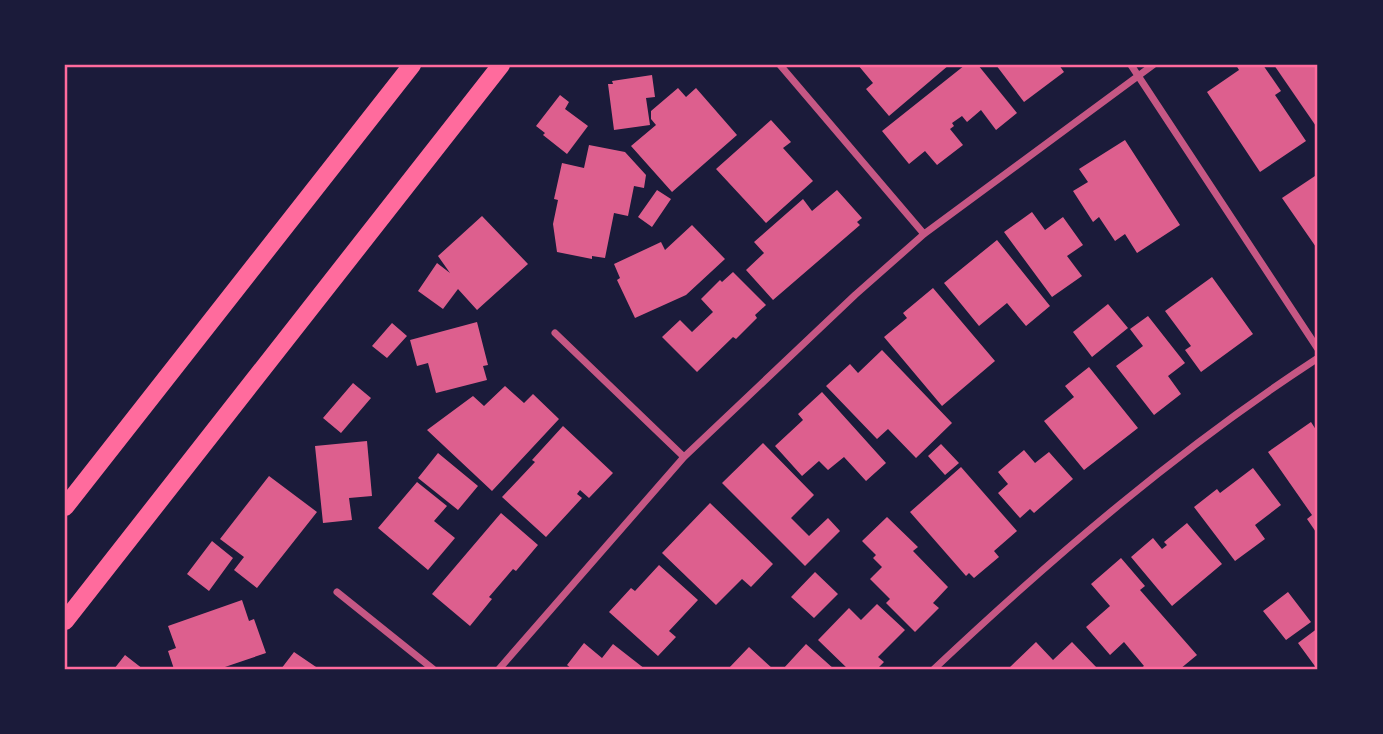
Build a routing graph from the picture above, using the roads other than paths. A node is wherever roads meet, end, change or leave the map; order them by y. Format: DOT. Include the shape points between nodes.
graph roads {
  1 [pos="412,65"];
  2 [pos="501,65"];
  3 [pos="780,65"];
  4 [pos="1130,65"];
  5 [pos="1153,65"];
  6 [pos="1137,75"];
  7 [pos="924,234"];
  8 [pos="555,333"];
  9 [pos="1318,349"];
  10 [pos="1318,358"];
  11 [pos="684,457"];
  12 [pos="65,507"];
  13 [pos="337,592"];
  14 [pos="65,621"];
  15 [pos="433,669"];
  16 [pos="499,669"];
  17 [pos="934,669"];
  1 -- 12 [label="main road"];
  2 -- 14 [label="main road"];
  3 -- 7 [label="street"];
  4 -- 6 [label="street"];
  5 -- 6 [label="street"];
  6 -- 7 [label="street"];
  6 -- 9 [label="street"];
  7 -- 11 [label="street"];
  8 -- 11 [label="street"];
  10 -- 17 [label="street" via="1266,391 1142,486"];
  11 -- 16 [label="street"];
  13 -- 15 [label="street"];
}
